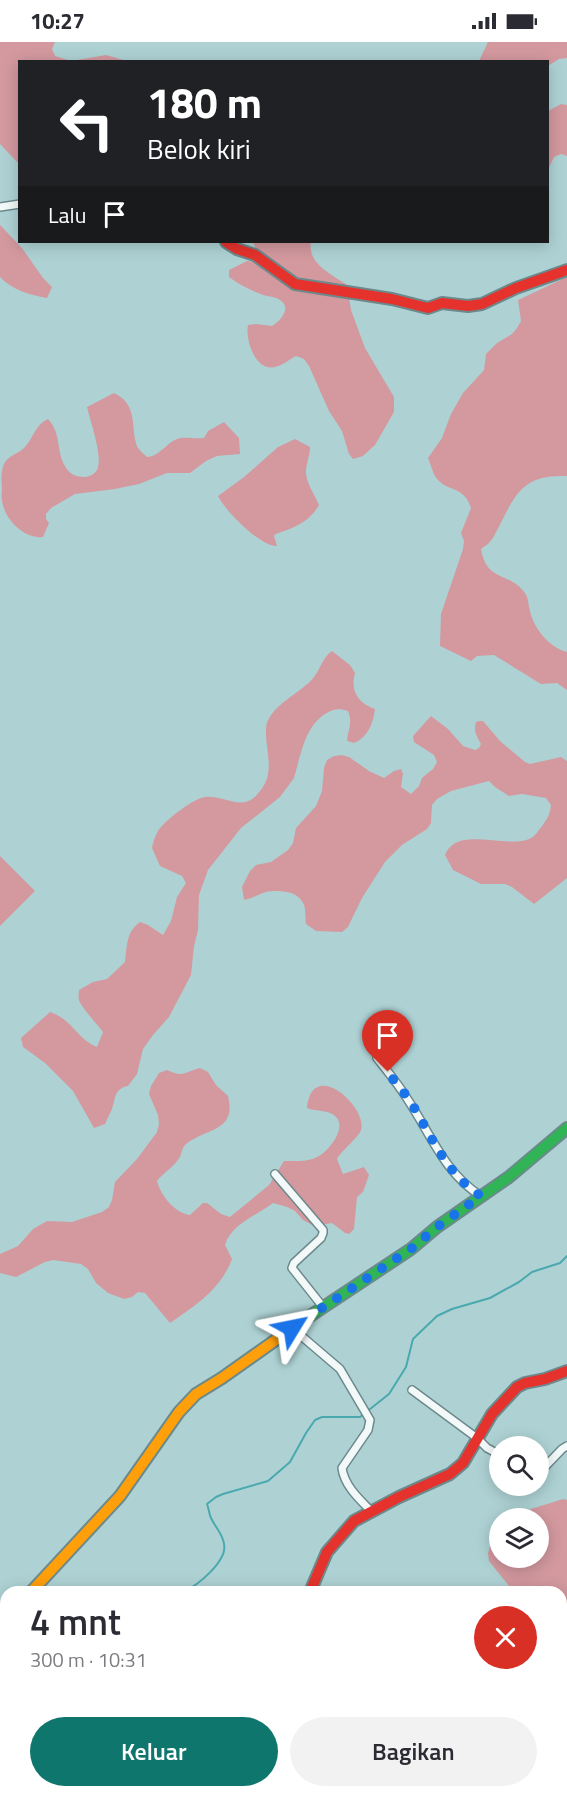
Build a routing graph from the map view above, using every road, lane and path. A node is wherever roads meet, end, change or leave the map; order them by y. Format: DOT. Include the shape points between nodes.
graph roads {
  1 [pos="18,204"];
  2 [pos="0,207"];
  3 [pos="228,243"];
  4 [pos="567,270"];
  5 [pos="377,1058"];
  6 [pos="567,1128"];
  7 [pos="275,1174"];
  8 [pos="481,1196"];
  9 [pos="323,1307"];
  10 [pos="292,1328"];
  11 [pos="565,1374"];
  12 [pos="412,1390"];
  13 [pos="477,1438"];
  14 [pos="567,1446"];
  15 [pos="489,1449"];
  16 [pos="549,1463"];
  17 [pos="370,1511"];
  18 [pos="37,1586"];
  19 [pos="313,1586"];
  1 -- 2 [label="street"];
  3 -- 4 [label="street" via="255,255 295,284 428,308 442,303 482,304"];
  5 -- 8 [label="street" via="408,1099 444,1159"];
  6 -- 8 [label="street"];
  7 -- 9 [label="street" via="322,1230 321,1238 292,1268"];
  8 -- 9 [label="street" via="411,1249"];
  9 -- 10 [label="street"];
  10 -- 17 [label="street" via="340,1369 370,1420 368,1430 342,1468 347,1484"];
  10 -- 18 [label="street" via="196,1394 178,1412 120,1496"];
  11 -- 13 [label="street" via="517,1387 492,1414"];
  12 -- 13 [label="street"];
  13 -- 15 [label="street"];
  13 -- 17 [label="street" via="450,1474"];
  14 -- 16 [label="street"];
  17 -- 19 [label="street" via="354,1521 327,1552"];
}
